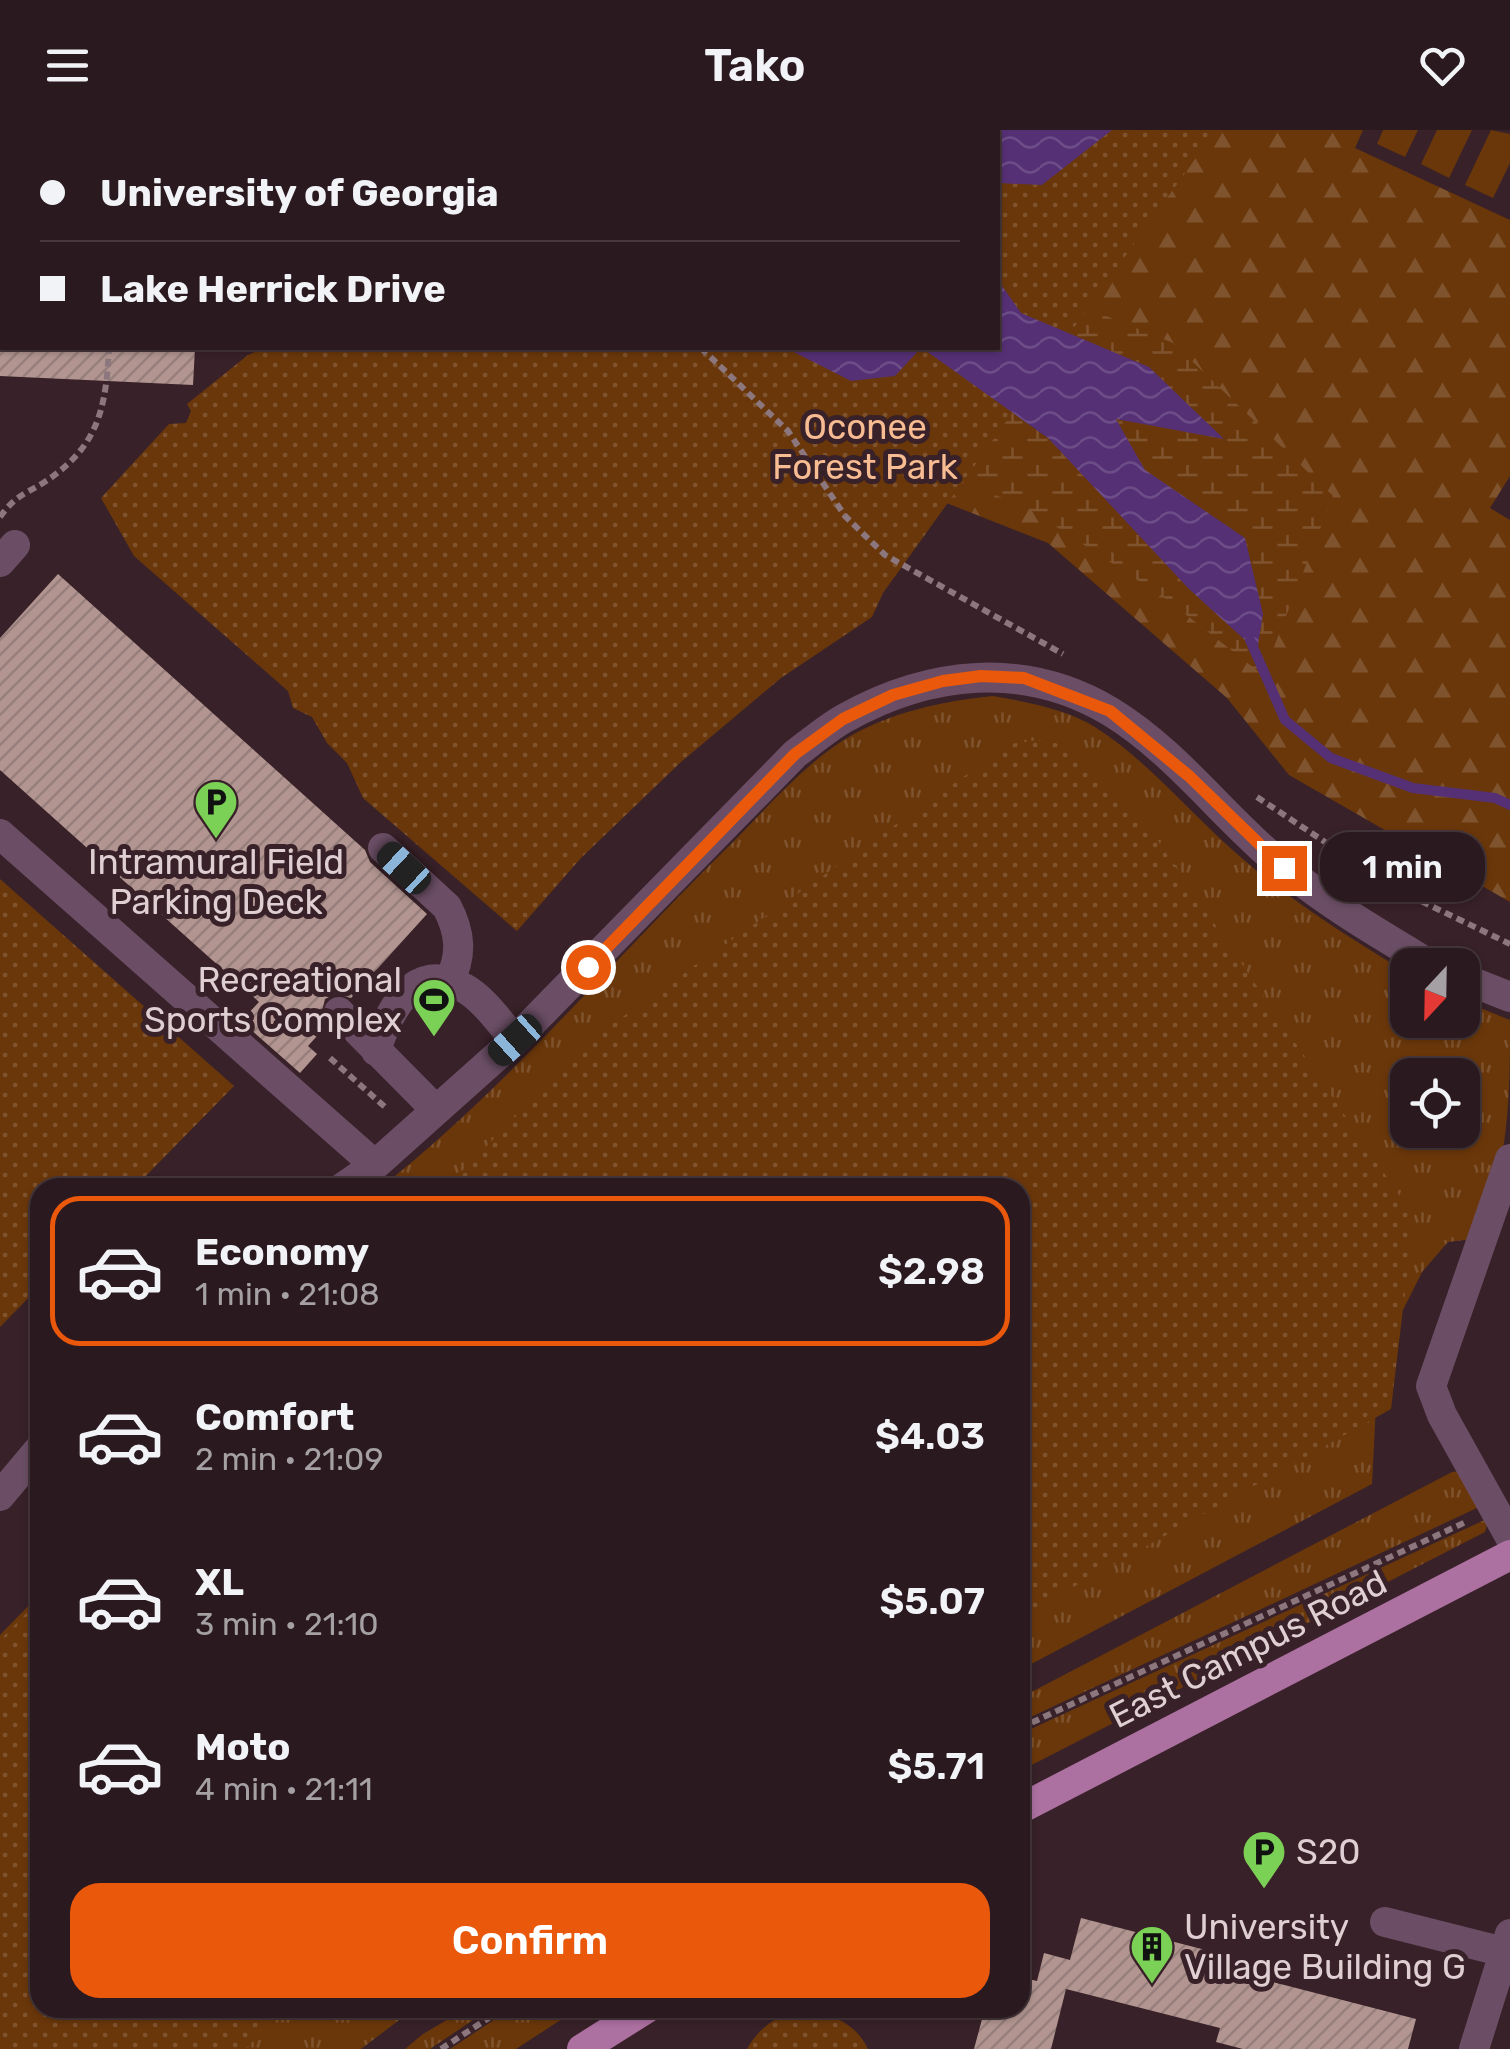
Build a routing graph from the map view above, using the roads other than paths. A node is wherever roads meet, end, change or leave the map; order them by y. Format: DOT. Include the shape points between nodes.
graph roads {
  1 [pos="0,834"];
  2 [pos="384,848"];
  3 [pos="1403,948"];
  4 [pos="449,981"];
  5 [pos="1480,986"];
  6 [pos="1510,998"];
  7 [pos="339,1012"];
  8 [pos="515,1040"];
  9 [pos="376,1051"];
  10 [pos="436,1110"];
  11 [pos="1510,1159"];
  12 [pos="375,1165"];
  13 [pos="356,1178"];
  14 [pos="30,1460"];
  15 [pos="0,1496"];
  16 [pos="1510,1537"];
  17 [pos="1510,1555"];
  18 [pos="1030,1805"];
  19 [pos="1385,1922"];
  20 [pos="1507,1943"];
  21 [pos="631,2018"];
  22 [pos="582,2049"];
  23 [pos="1474,2049"];
  1 -- 12 [label="street"];
  2 -- 4 [label="street" via="453,919 459,950"];
  3 -- 8 [label="street" via="1284,868 1110,711 1024,678 981,676 893,695 843,719 795,754"];
  4 -- 8 [label="street" via="466,989"];
  4 -- 9 [label="street" via="432,980 400,998"];
  5 -- 6 [label="street"];
  7 -- 9 [label="street"];
  8 -- 10 [label="street"];
  9 -- 10 [label="street"];
  10 -- 12 [label="street"];
  11 -- 16 [label="street" via="1431,1386"];
  12 -- 13 [label="street"];
  14 -- 15 [label="street"];
  17 -- 18 [label="main road, East Campus Road"];
  19 -- 20 [label="street"];
  20 -- 23 [label="street"];
  21 -- 22 [label="main road"];
}
